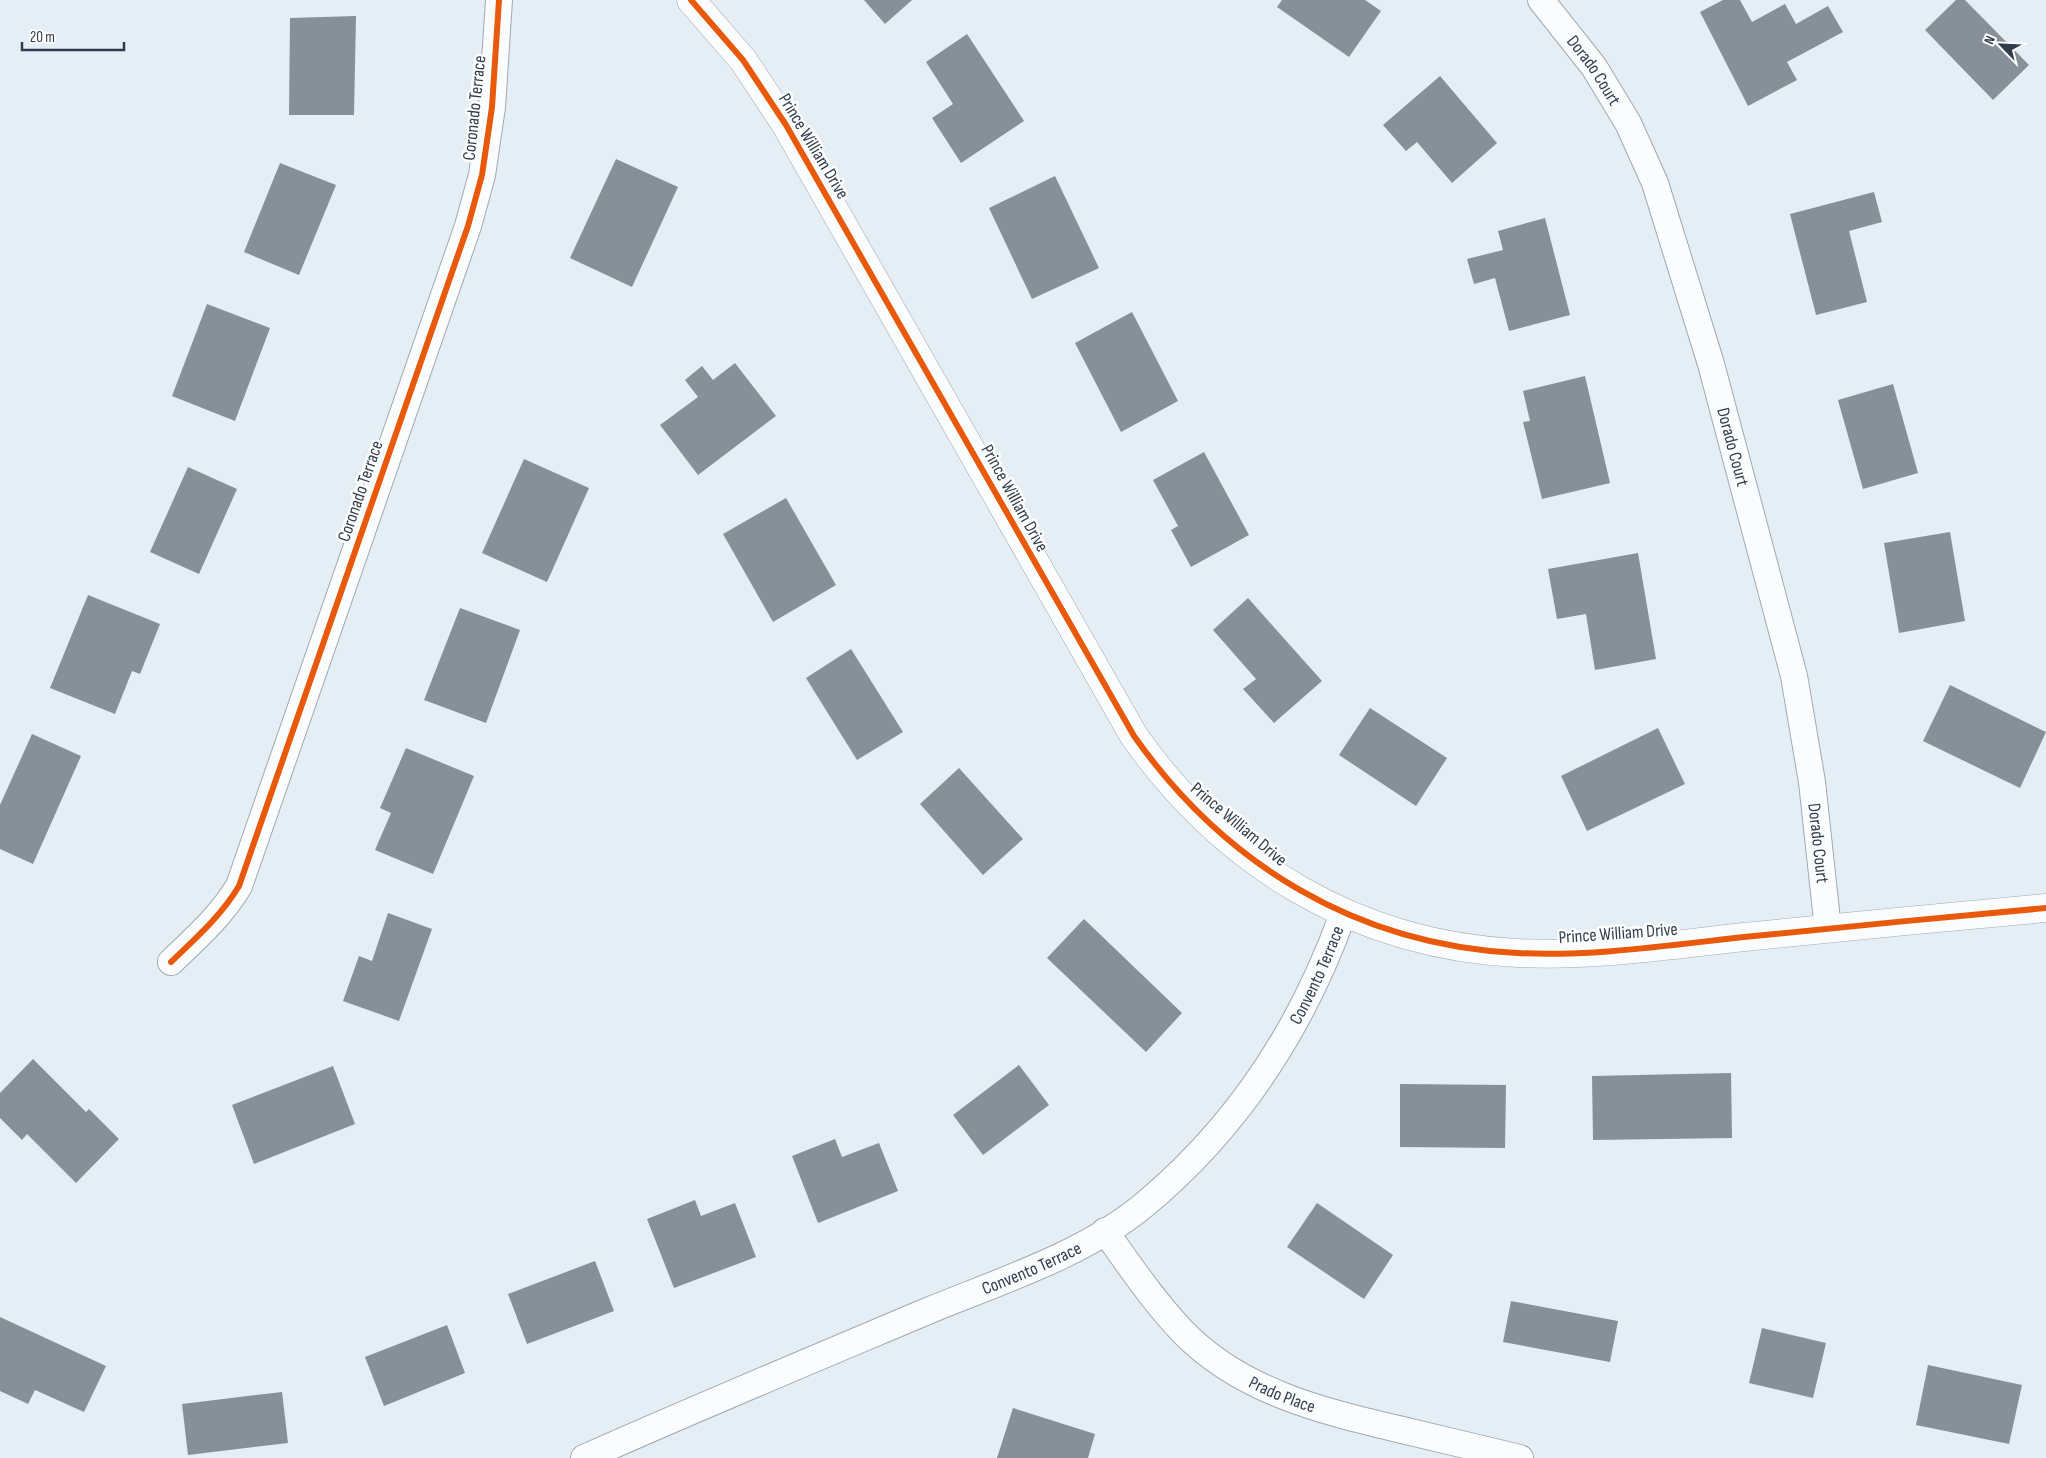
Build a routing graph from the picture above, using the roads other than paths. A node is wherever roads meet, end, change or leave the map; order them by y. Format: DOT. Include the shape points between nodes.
graph roads {
  1 [pos="499,0"];
  2 [pos="691,0"];
  3 [pos="1541,0"];
  4 [pos="2046,908"];
  5 [pos="1343,914"];
  6 [pos="1828,929"];
  7 [pos="171,962"];
  8 [pos="1105,1231"];
  9 [pos="584,1458"];
  10 [pos="1520,1458"];
  1 -- 7 [label="street, Coronado Terrace" via="492,107 482,175 468,226 239,886 211,924"];
  2 -- 5 [label="street, Prince William Drive" via="743,60 786,125 1096,674 1155,766 1191,806 1261,865 1299,892"];
  3 -- 6 [label="street, Dorado Court" via="1594,67 1628,123 1658,193 1711,364 1794,676 1812,782"];
  4 -- 6 [label="street, Prince William Drive"];
  5 -- 6 [label="street, Prince William Drive" via="1405,936 1466,948 1518,953 1614,951"];
  5 -- 8 [label="street, Convento Terrace" via="1304,1008 1254,1090 1205,1148 1143,1206"];
  8 -- 9 [label="street, Convento Terrace" via="1064,1254"];
  8 -- 10 [label="street, Prado Place" via="1149,1293 1184,1333 1227,1367 1258,1385 1331,1413"];
}
